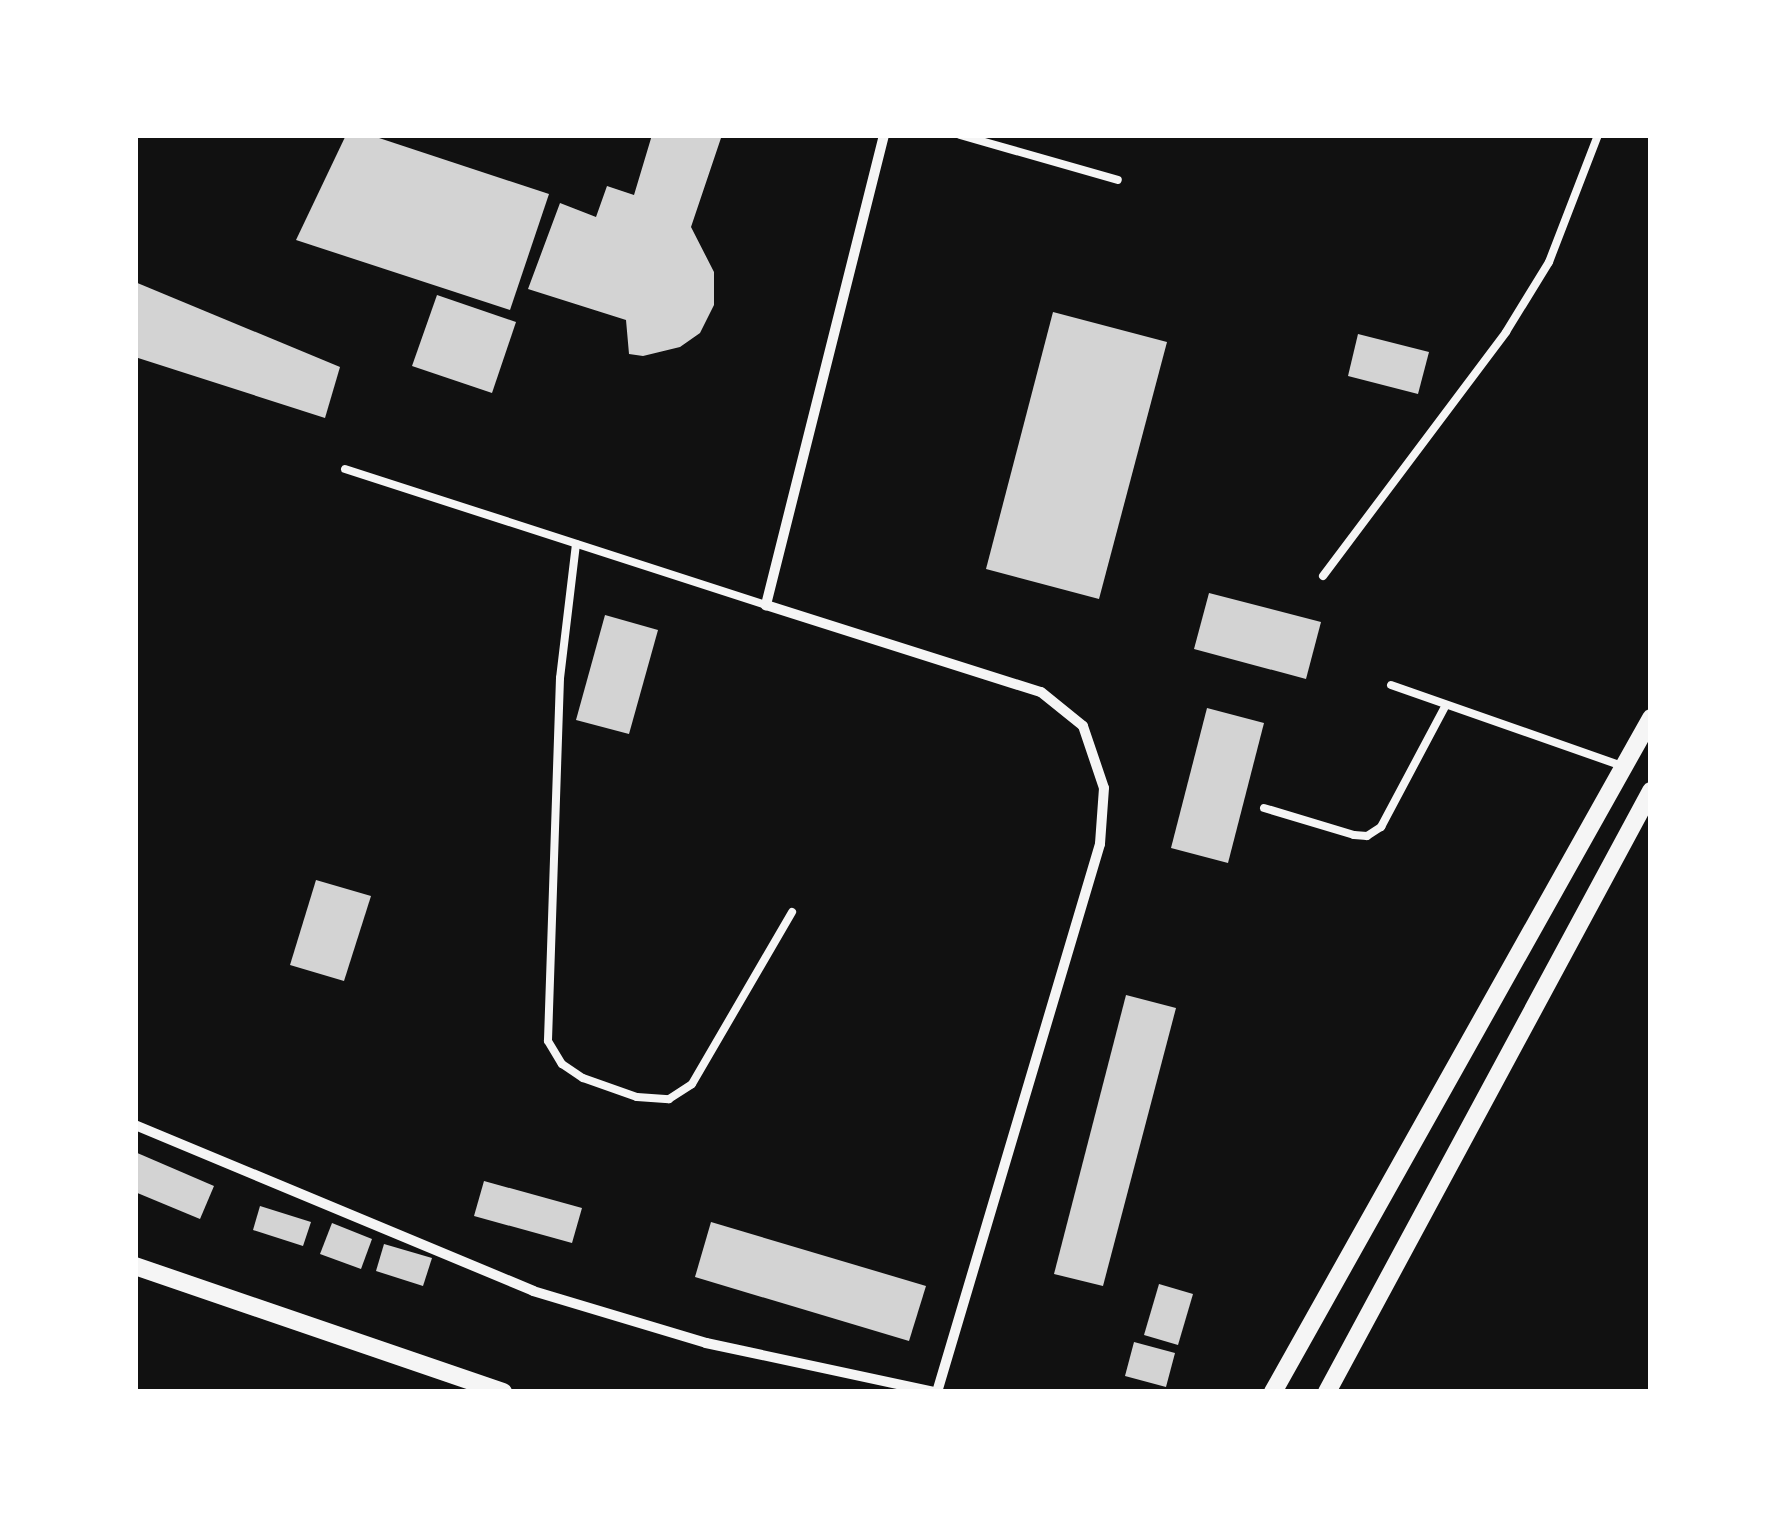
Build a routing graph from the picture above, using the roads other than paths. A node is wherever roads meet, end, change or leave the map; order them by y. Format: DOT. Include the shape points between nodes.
graph roads {
  1 [pos="884,135"];
  2 [pos="960,135"];
  3 [pos="1598,135"];
  4 [pos="1118,180"];
  5 [pos="345,469"];
  6 [pos="576,544"];
  7 [pos="1324,576"];
  8 [pos="766,605"];
  9 [pos="1391,684"];
  10 [pos="1446,705"];
  11 [pos="1651,718"];
  12 [pos="1625,767"];
  13 [pos="1651,791"];
  14 [pos="1264,808"];
  15 [pos="792,912"];
  16 [pos="135,1125"];
  17 [pos="135,1266"];
  18 [pos="503,1392"];
  19 [pos="936,1392"];
  20 [pos="1273,1392"];
  21 [pos="1327,1392"];
  1 -- 8 [label="street"];
  2 -- 4 [label="lane"];
  3 -- 7 [label="lane" via="1549,262 1506,332"];
  5 -- 6 [label="lane"];
  6 -- 8 [label="lane"];
  6 -- 15 [label="lane" via="560,678 548,1041 562,1064 584,1078 669,1099 692,1084"];
  8 -- 19 [label="street" via="1042,692 1083,726 1104,788 1100,844"];
  9 -- 10 [label="lane"];
  10 -- 12 [label="lane"];
  10 -- 14 [label="lane" via="1381,827 1366,836"];
  11 -- 12 [label="street"];
  12 -- 20 [label="street"];
  13 -- 21 [label="street"];
  16 -- 19 [label="street" via="532,1291 706,1343"];
  17 -- 18 [label="street"];
}
